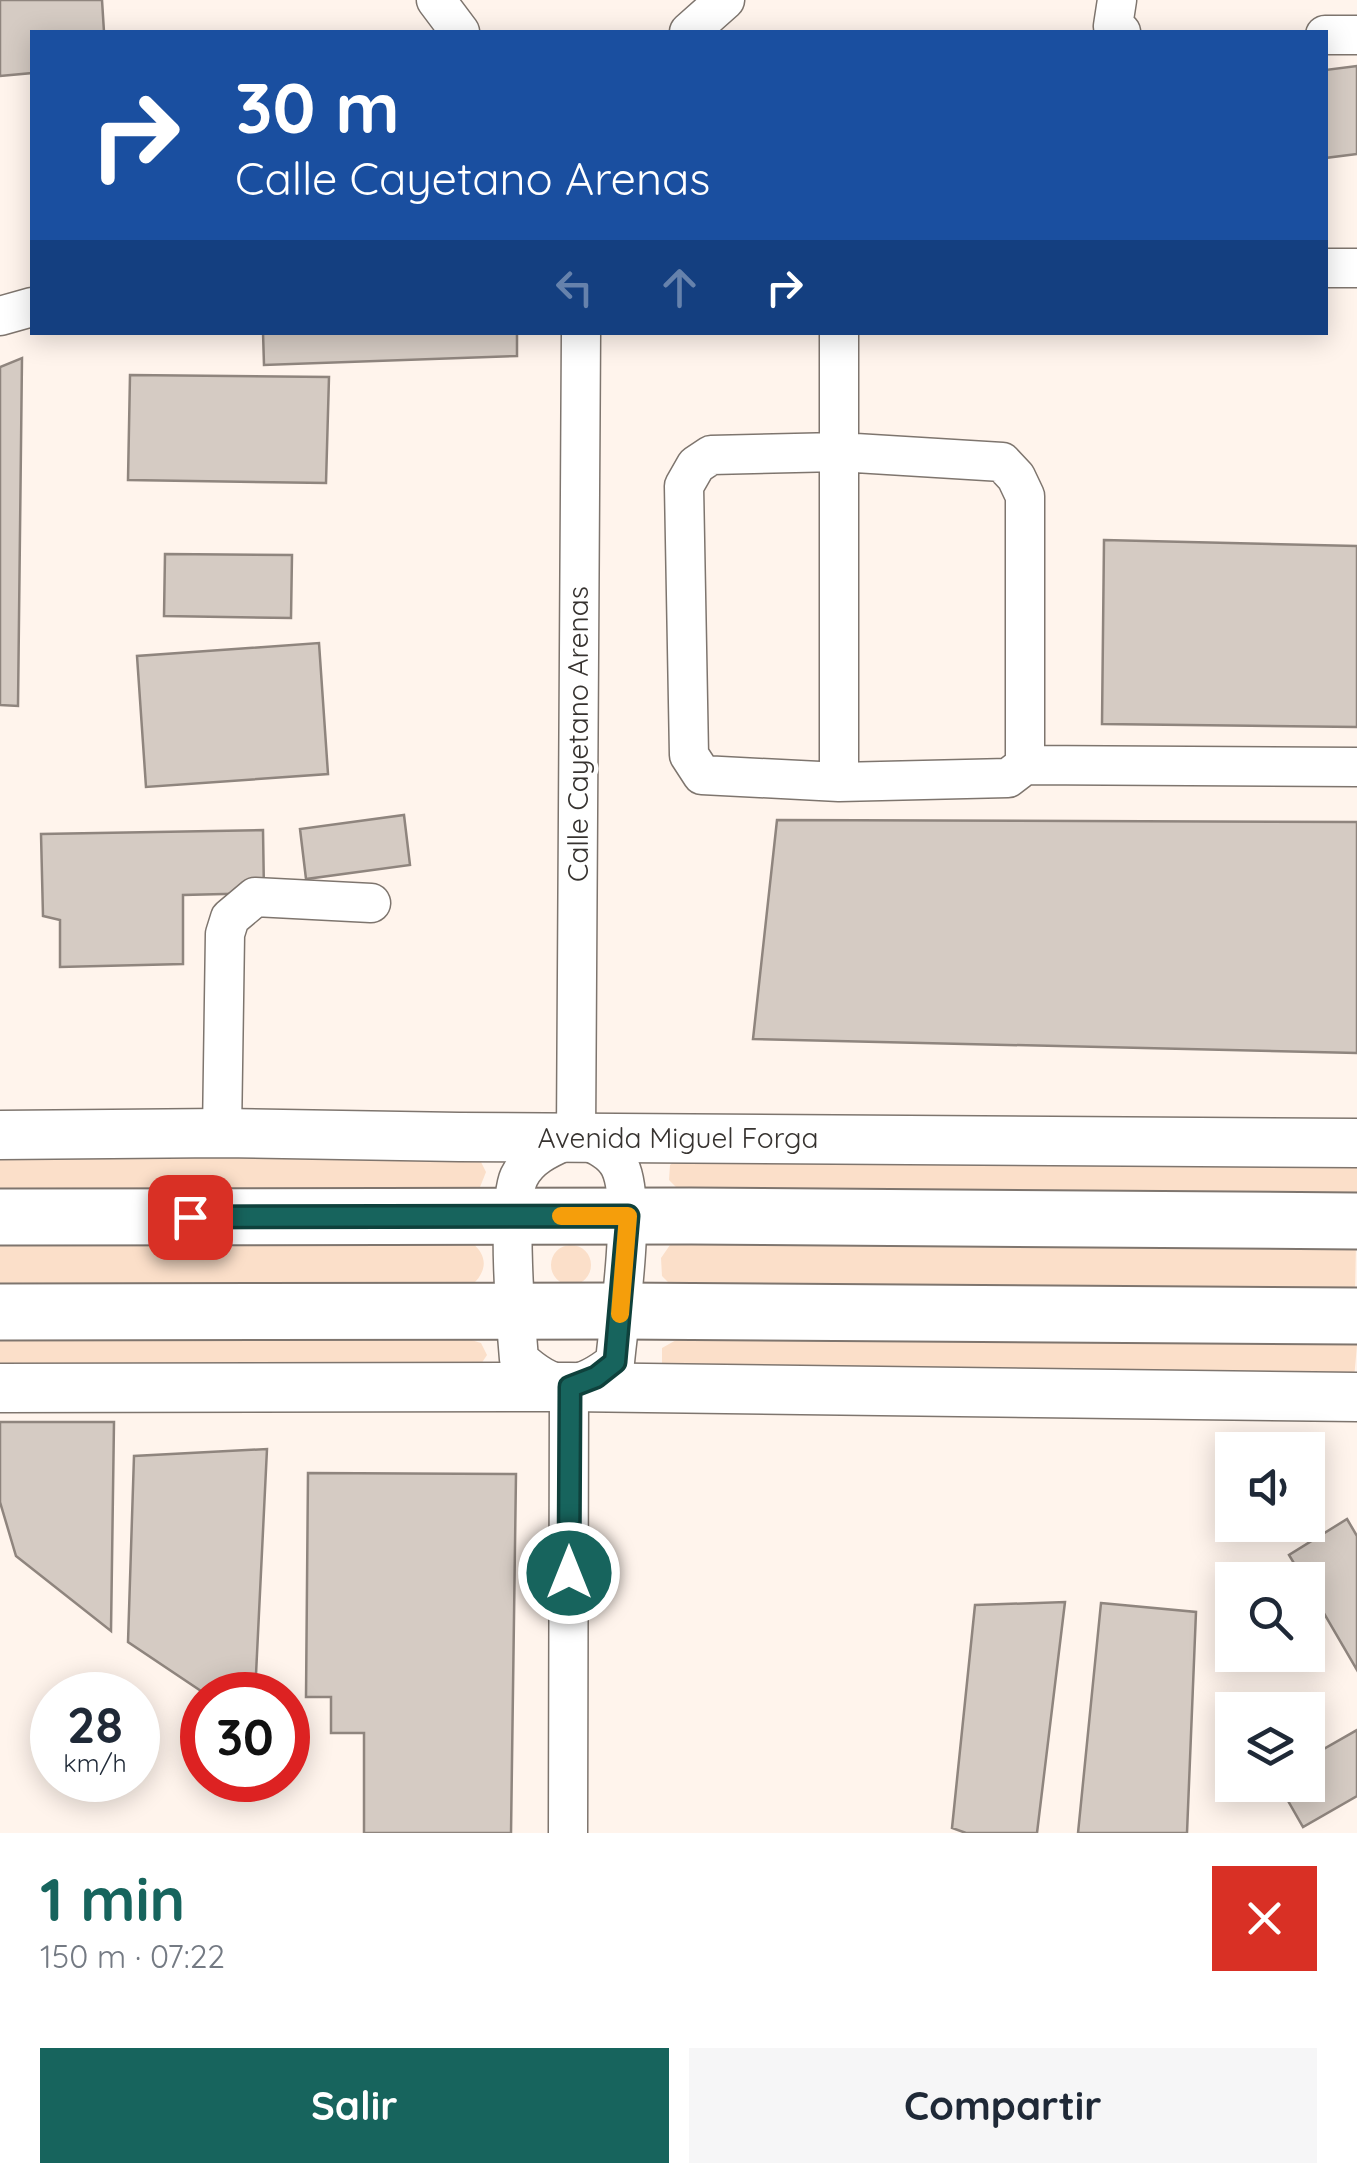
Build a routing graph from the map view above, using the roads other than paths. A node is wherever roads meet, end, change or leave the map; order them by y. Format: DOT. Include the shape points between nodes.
graph roads {
  1 [pos="436,0"];
  2 [pos="725,0"];
  3 [pos="1117,0"];
  4 [pos="458,30"];
  5 [pos="691,30"];
  6 [pos="1118,30"];
  7 [pos="1328,35"];
  8 [pos="1357,35"];
  9 [pos="1328,268"];
  10 [pos="1357,268"];
  11 [pos="30,308"];
  12 [pos="0,316"];
  13 [pos="581,335"];
  14 [pos="839,335"];
  15 [pos="839,452"];
  16 [pos="1025,765"];
  17 [pos="1357,767"];
  18 [pos="839,782"];
  19 [pos="371,903"];
  20 [pos="222,1132"];
  21 [pos="0,1134"];
  22 [pos="576,1136"];
  23 [pos="1357,1143"];
  24 [pos="628,1216"];
  25 [pos="0,1217"];
  26 [pos="514,1217"];
  27 [pos="1357,1221"];
  28 [pos="514,1311"];
  29 [pos="620,1311"];
  30 [pos="0,1312"];
  31 [pos="1357,1316"];
  32 [pos="570,1387"];
  33 [pos="0,1388"];
  34 [pos="1357,1397"];
  35 [pos="568,1833"];
  1 -- 4 [label="street"];
  2 -- 5 [label="street"];
  3 -- 6 [label="street" via="1113,26"];
  7 -- 8 [label="street"];
  9 -- 10 [label="street"];
  11 -- 12 [label="street"];
  13 -- 22 [label="street, Calle Cayetano Arenas"];
  14 -- 15 [label="street"];
  15 -- 16 [label="street" via="1002,462 1016,476 1025,496"];
  15 -- 18 [label="street"];
  15 -- 18 [label="street" via="711,455 684,486 689,755 702,775"];
  16 -- 17 [label="street"];
  16 -- 18 [label="street" via="1008,778"];
  19 -- 20 [label="street" via="255,897 230,918"];
  20 -- 21 [label="main road, Avenida Miguel Forga"];
  20 -- 22 [label="main road, Avenida Miguel Forga"];
  22 -- 23 [label="main road, Avenida Miguel Forga"];
  22 -- 24 [label="street" via="606,1150 620,1167"];
  22 -- 26 [label="street" via="538,1154 518,1178"];
  24 -- 26 [label="highway"];
  24 -- 27 [label="highway"];
  24 -- 29 [label="street"];
  25 -- 26 [label="highway"];
  26 -- 28 [label="street"];
  28 -- 29 [label="highway"];
  28 -- 30 [label="highway"];
  28 -- 32 [label="street" via="519,1359 538,1376"];
  29 -- 31 [label="highway"];
  29 -- 32 [label="street" via="615,1362"];
  32 -- 33 [label="main road"];
  32 -- 34 [label="main road"];
  32 -- 35 [label="street"];
}
